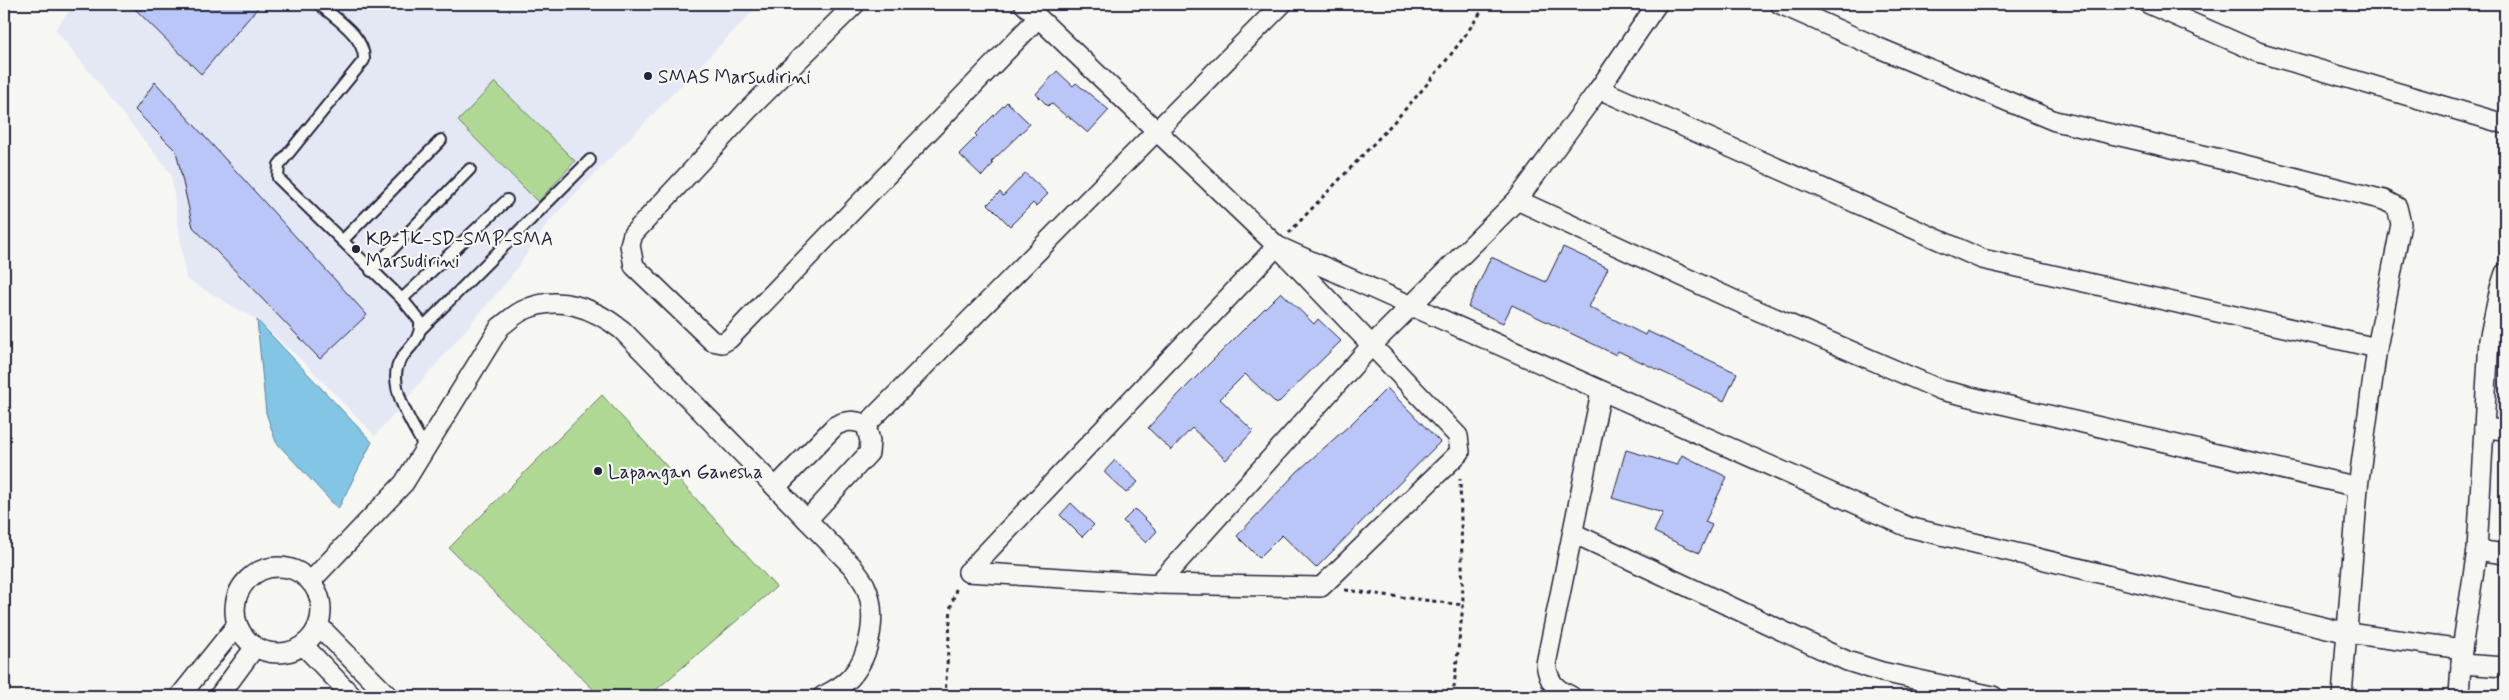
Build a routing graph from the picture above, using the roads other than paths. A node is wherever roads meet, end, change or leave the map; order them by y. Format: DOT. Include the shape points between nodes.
graph roads {
  1 [pos="319,4"];
  2 [pos="855,4"];
  3 [pos="1024,4"];
  4 [pos="1282,4"];
  5 [pos="1657,4"];
  6 [pos="1780,4"];
  7 [pos="2149,4"];
  8 [pos="1038,18"];
  9 [pos="1599,89"];
  10 [pos="2505,124"];
  11 [pos="1158,131"];
  12 [pos="442,140"];
  13 [pos="590,160"];
  14 [pos="470,169"];
  15 [pos="507,200"];
  16 [pos="1517,200"];
  17 [pos="342,240"];
  18 [pos="1277,246"];
  19 [pos="371,271"];
  20 [pos="2505,273"];
  21 [pos="402,299"];
  22 [pos="1413,306"];
  23 [pos="421,330"];
  24 [pos="1372,345"];
  25 [pos="2377,348"];
  26 [pos="1601,392"];
  27 [pos="866,425"];
  28 [pos="2484,428"];
  29 [pos="2505,430"];
  30 [pos="425,448"];
  31 [pos="776,487"];
  32 [pos="2358,487"];
  33 [pos="808,520"];
  34 [pos="1573,533"];
  35 [pos="2477,550"];
  36 [pos="2505,554"];
  37 [pos="311,581"];
  38 [pos="1158,584"];
  39 [pos="237,625"];
  40 [pos="319,626"];
  41 [pos="2348,633"];
  42 [pos="304,646"];
  43 [pos="254,647"];
  44 [pos="2461,657"];
  45 [pos="2505,667"];
  46 [pos="180,696"];
  47 [pos="219,696"];
  48 [pos="352,696"];
  49 [pos="388,696"];
  50 [pos="823,696"];
  51 [pos="1572,696"];
  52 [pos="1993,696"];
  53 [pos="2342,696"];
  54 [pos="2459,696"];
  1 -- 17 [label="lane" via="359,40 364,60 279,165 278,178"];
  2 -- 8 [label="street" via="748,110 633,234 630,245 634,266 712,341 722,343 729,339"];
  3 -- 8 [label="street"];
  4 -- 11 [label="street"];
  5 -- 9 [label="street"];
  6 -- 25 [label="street" via="2055,121 2233,162 2391,204 2397,208 2401,224"];
  7 -- 10 [label="street" via="2258,52"];
  8 -- 11 [label="street"];
  9 -- 16 [label="street"];
  9 -- 25 [label="street" via="1982,259"];
  11 -- 18 [label="street"];
  11 -- 27 [label="street"];
  12 -- 17 [label="lane"];
  13 -- 23 [label="lane"];
  14 -- 19 [label="lane"];
  15 -- 21 [label="lane"];
  16 -- 22 [label="street"];
  16 -- 32 [label="street" via="1756,310 1941,390"];
  17 -- 19 [label="lane"];
  18 -- 22 [label="street"];
  18 -- 24 [label="street"];
  18 -- 38 [label="street" via="968,572"];
  19 -- 21 [label="lane"];
  20 -- 28 [label="street" via="2489,340"];
  21 -- 23 [label="lane" via="420,320"];
  22 -- 24 [label="street"];
  22 -- 26 [label="street"];
  23 -- 30 [label="lane" via="397,368 398,395"];
  24 -- 38 [label="street"];
  24 -- 38 [label="street" via="1458,436 1460,452 1321,587"];
  25 -- 32 [label="street"];
  26 -- 34 [label="street"];
  26 -- 41 [label="street" via="1908,528"];
  27 -- 31 [label="street" via="844,421 835,426"];
  27 -- 33 [label="street" via="869,453"];
  28 -- 29 [label="street"];
  28 -- 35 [label="street"];
  30 -- 31 [label="street" via="500,327 522,311 540,304 582,306 622,330"];
  30 -- 37 [label="street" via="404,483"];
  31 -- 33 [label="street"];
  32 -- 41 [label="street"];
  33 -- 50 [label="street" via="852,566 865,585 871,606 871,633 863,657 852,676"];
  34 -- 51 [label="street" via="1546,664 1548,679 1556,689"];
  34 -- 52 [label="street" via="1855,664"];
  35 -- 36 [label="street"];
  35 -- 44 [label="street"];
  37 -- 39 [label="street" via="290,568 266,568 246,580 235,602"];
  37 -- 40 [label="street" via="321,602"];
  39 -- 43 [label="street"];
  39 -- 46 [label="street"];
  40 -- 42 [label="street"];
  40 -- 49 [label="street"];
  41 -- 44 [label="street"];
  41 -- 53 [label="street"];
  42 -- 43 [label="street" via="279,654"];
  42 -- 48 [label="street"];
  43 -- 47 [label="street"];
  44 -- 45 [label="street"];
  44 -- 54 [label="street"];
}
